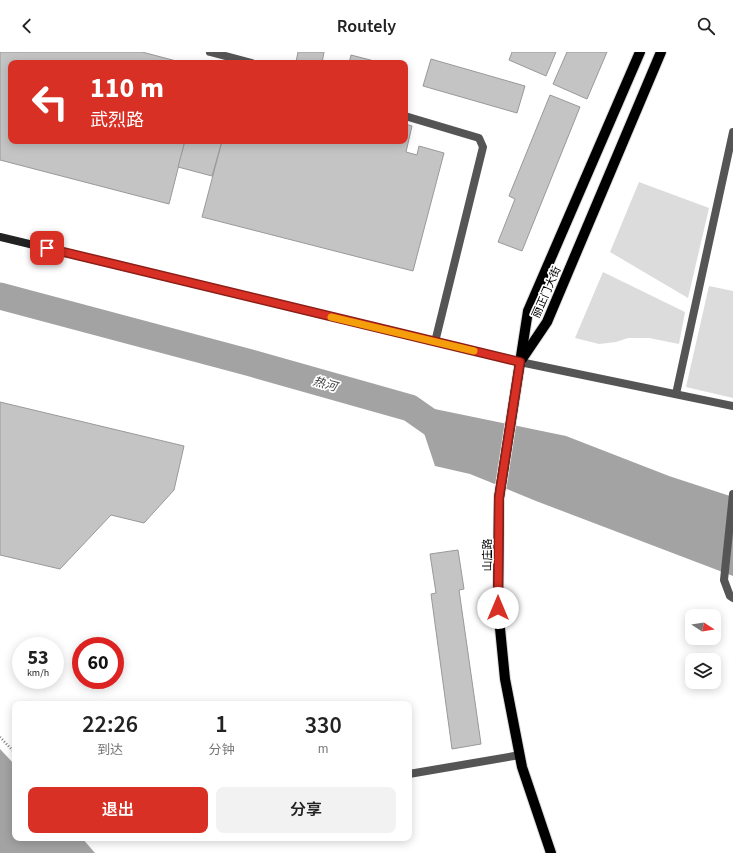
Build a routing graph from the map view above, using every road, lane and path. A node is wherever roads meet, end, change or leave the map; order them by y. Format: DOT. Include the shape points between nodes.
graph roads {
  1 [pos="210,52"];
  2 [pos="640,52"];
  3 [pos="661,52"];
  4 [pos="241,60"];
  5 [pos="408,117"];
  6 [pos="733,132"];
  7 [pos="0,237"];
  8 [pos="435,342"];
  9 [pos="520,362"];
  10 [pos="676,394"];
  11 [pos="733,406"];
  12 [pos="733,494"];
  13 [pos="733,598"];
  14 [pos="0,737"];
  15 [pos="12,750"];
  16 [pos="520,755"];
  17 [pos="412,773"];
  18 [pos="547,840"];
  19 [pos="551,853"];
  20 [pos="555,853"];
  1 -- 4 [label="street"];
  2 -- 9 [label="main road, 丽正门大街" via="528,311"];
  3 -- 9 [label="main road, 丽正门大街" via="547,322"];
  5 -- 8 [label="street" via="479,138 483,147"];
  6 -- 10 [label="street"];
  7 -- 8 [label="main road"];
  8 -- 9 [label="main road"];
  9 -- 10 [label="street"];
  9 -- 16 [label="main road, 山庄路" via="499,498 498,608 505,679"];
  10 -- 11 [label="street"];
  12 -- 13 [label="street" via="724,580"];
  14 -- 15 [label="path"];
  16 -- 17 [label="street"];
  16 -- 18 [label="main road, 山庄路"];
  18 -- 19 [label="main road"];
  18 -- 20 [label="main road"];
}
